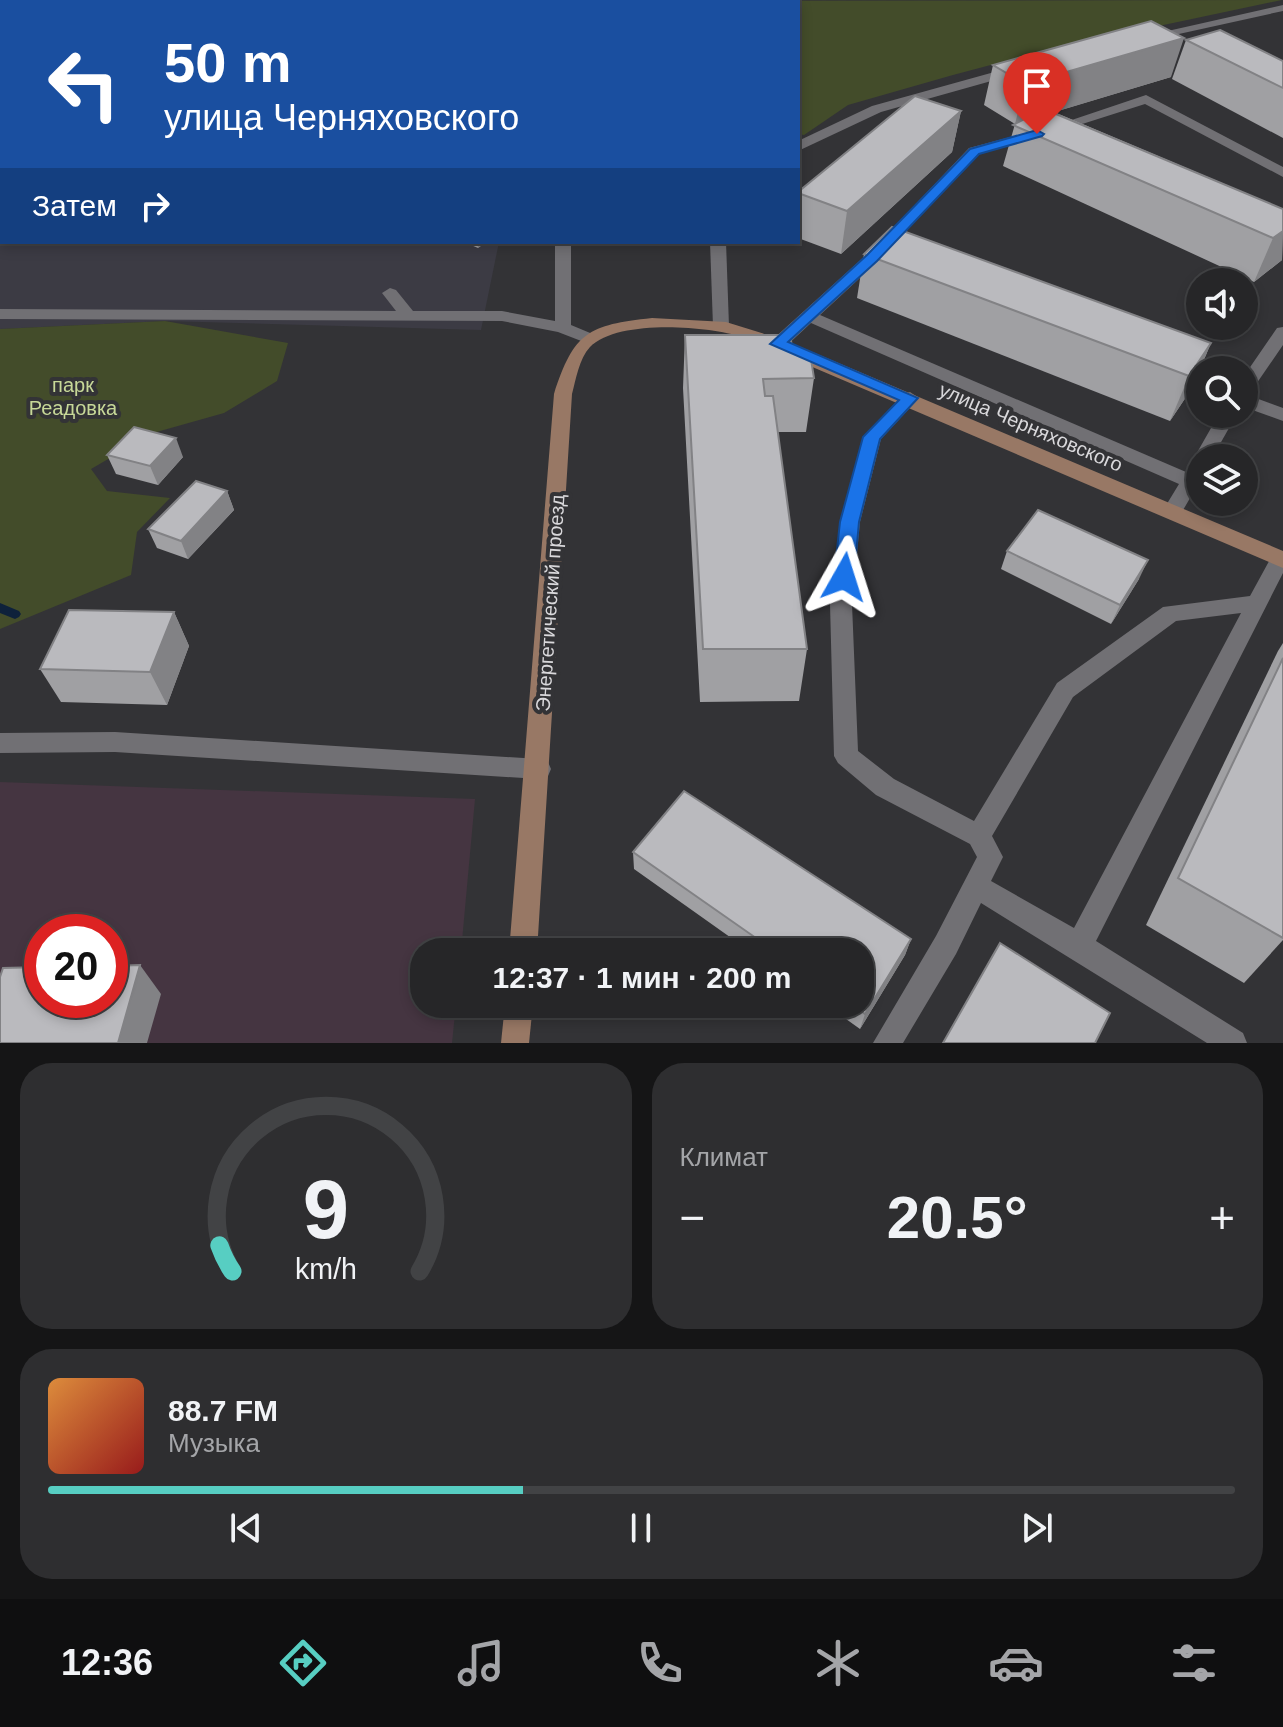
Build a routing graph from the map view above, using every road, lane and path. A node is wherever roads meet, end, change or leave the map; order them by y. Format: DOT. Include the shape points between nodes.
graph roads {
  1 [pos="1283,8"];
  2 [pos="1137,40"];
  3 [pos="1036,65"];
  4 [pos="800,146"];
  5 [pos="1283,173"];
  6 [pos="563,244"];
  7 [pos="718,244"];
  8 [pos="872,258"];
  9 [pos="897,264"];
  10 [pos="390,293"];
  11 [pos="0,314"];
  12 [pos="409,316"];
  13 [pos="808,316"];
  14 [pos="721,326"];
  15 [pos="563,328"];
  16 [pos="1283,332"];
  17 [pos="589,339"];
  18 [pos="778,344"];
  19 [pos="1258,369"];
  20 [pos="910,398"];
  21 [pos="1258,405"];
  22 [pos="1283,415"];
  23 [pos="1186,468"];
  24 [pos="1186,488"];
  25 [pos="1172,512"];
  26 [pos="1282,559"];
  27 [pos="1257,603"];
  28 [pos="0,743"];
  29 [pos="539,769"];
  30 [pos="979,836"];
  31 [pos="975,886"];
  32 [pos="524,938"];
  33 [pos="1079,946"];
  34 [pos="518,1018"];
  35 [pos="515,1043"];
  36 [pos="887,1043"];
  37 [pos="1233,1043"];
  1 -- 2 [label="lane"];
  3 -- 4 [label="lane" via="863,112"];
  5 -- 8 [label="lane" via="1146,99 1042,138 974,151"];
  6 -- 15 [label="lane"];
  7 -- 14 [label="lane"];
  8 -- 9 [label="lane"];
  8 -- 13 [label="lane"];
  10 -- 12 [label="lane"];
  11 -- 12 [label="lane"];
  12 -- 15 [label="lane" via="502,316"];
  13 -- 18 [label="lane"];
  13 -- 23 [label="lane"];
  14 -- 17 [label="street, улица Черняховского" via="666,323 626,327"];
  14 -- 18 [label="street, улица Черняховского"];
  15 -- 17 [label="lane"];
  16 -- 19 [label="lane"];
  17 -- 29 [label="street, Энергетический проезд" via="574,359 563,394"];
  18 -- 20 [label="street, улица Черняховского"];
  20 -- 25 [label="street, улица Черняховского"];
  20 -- 30 [label="lane" via="872,437 850,522 841,604 846,756 885,787"];
  21 -- 22 [label="lane"];
  24 -- 25 [label="lane"];
  25 -- 26 [label="street, улица Черняховского"];
  26 -- 27 [label="lane"];
  27 -- 30 [label="lane" via="1171,613 1065,690"];
  27 -- 33 [label="lane"];
  28 -- 29 [label="lane" via="115,742"];
  29 -- 32 [label="street, Энергетический проезд"];
  30 -- 31 [label="lane" via="990,857"];
  31 -- 33 [label="lane"];
  31 -- 36 [label="lane"];
  33 -- 37 [label="lane"];
  34 -- 35 [label="street"];
}
